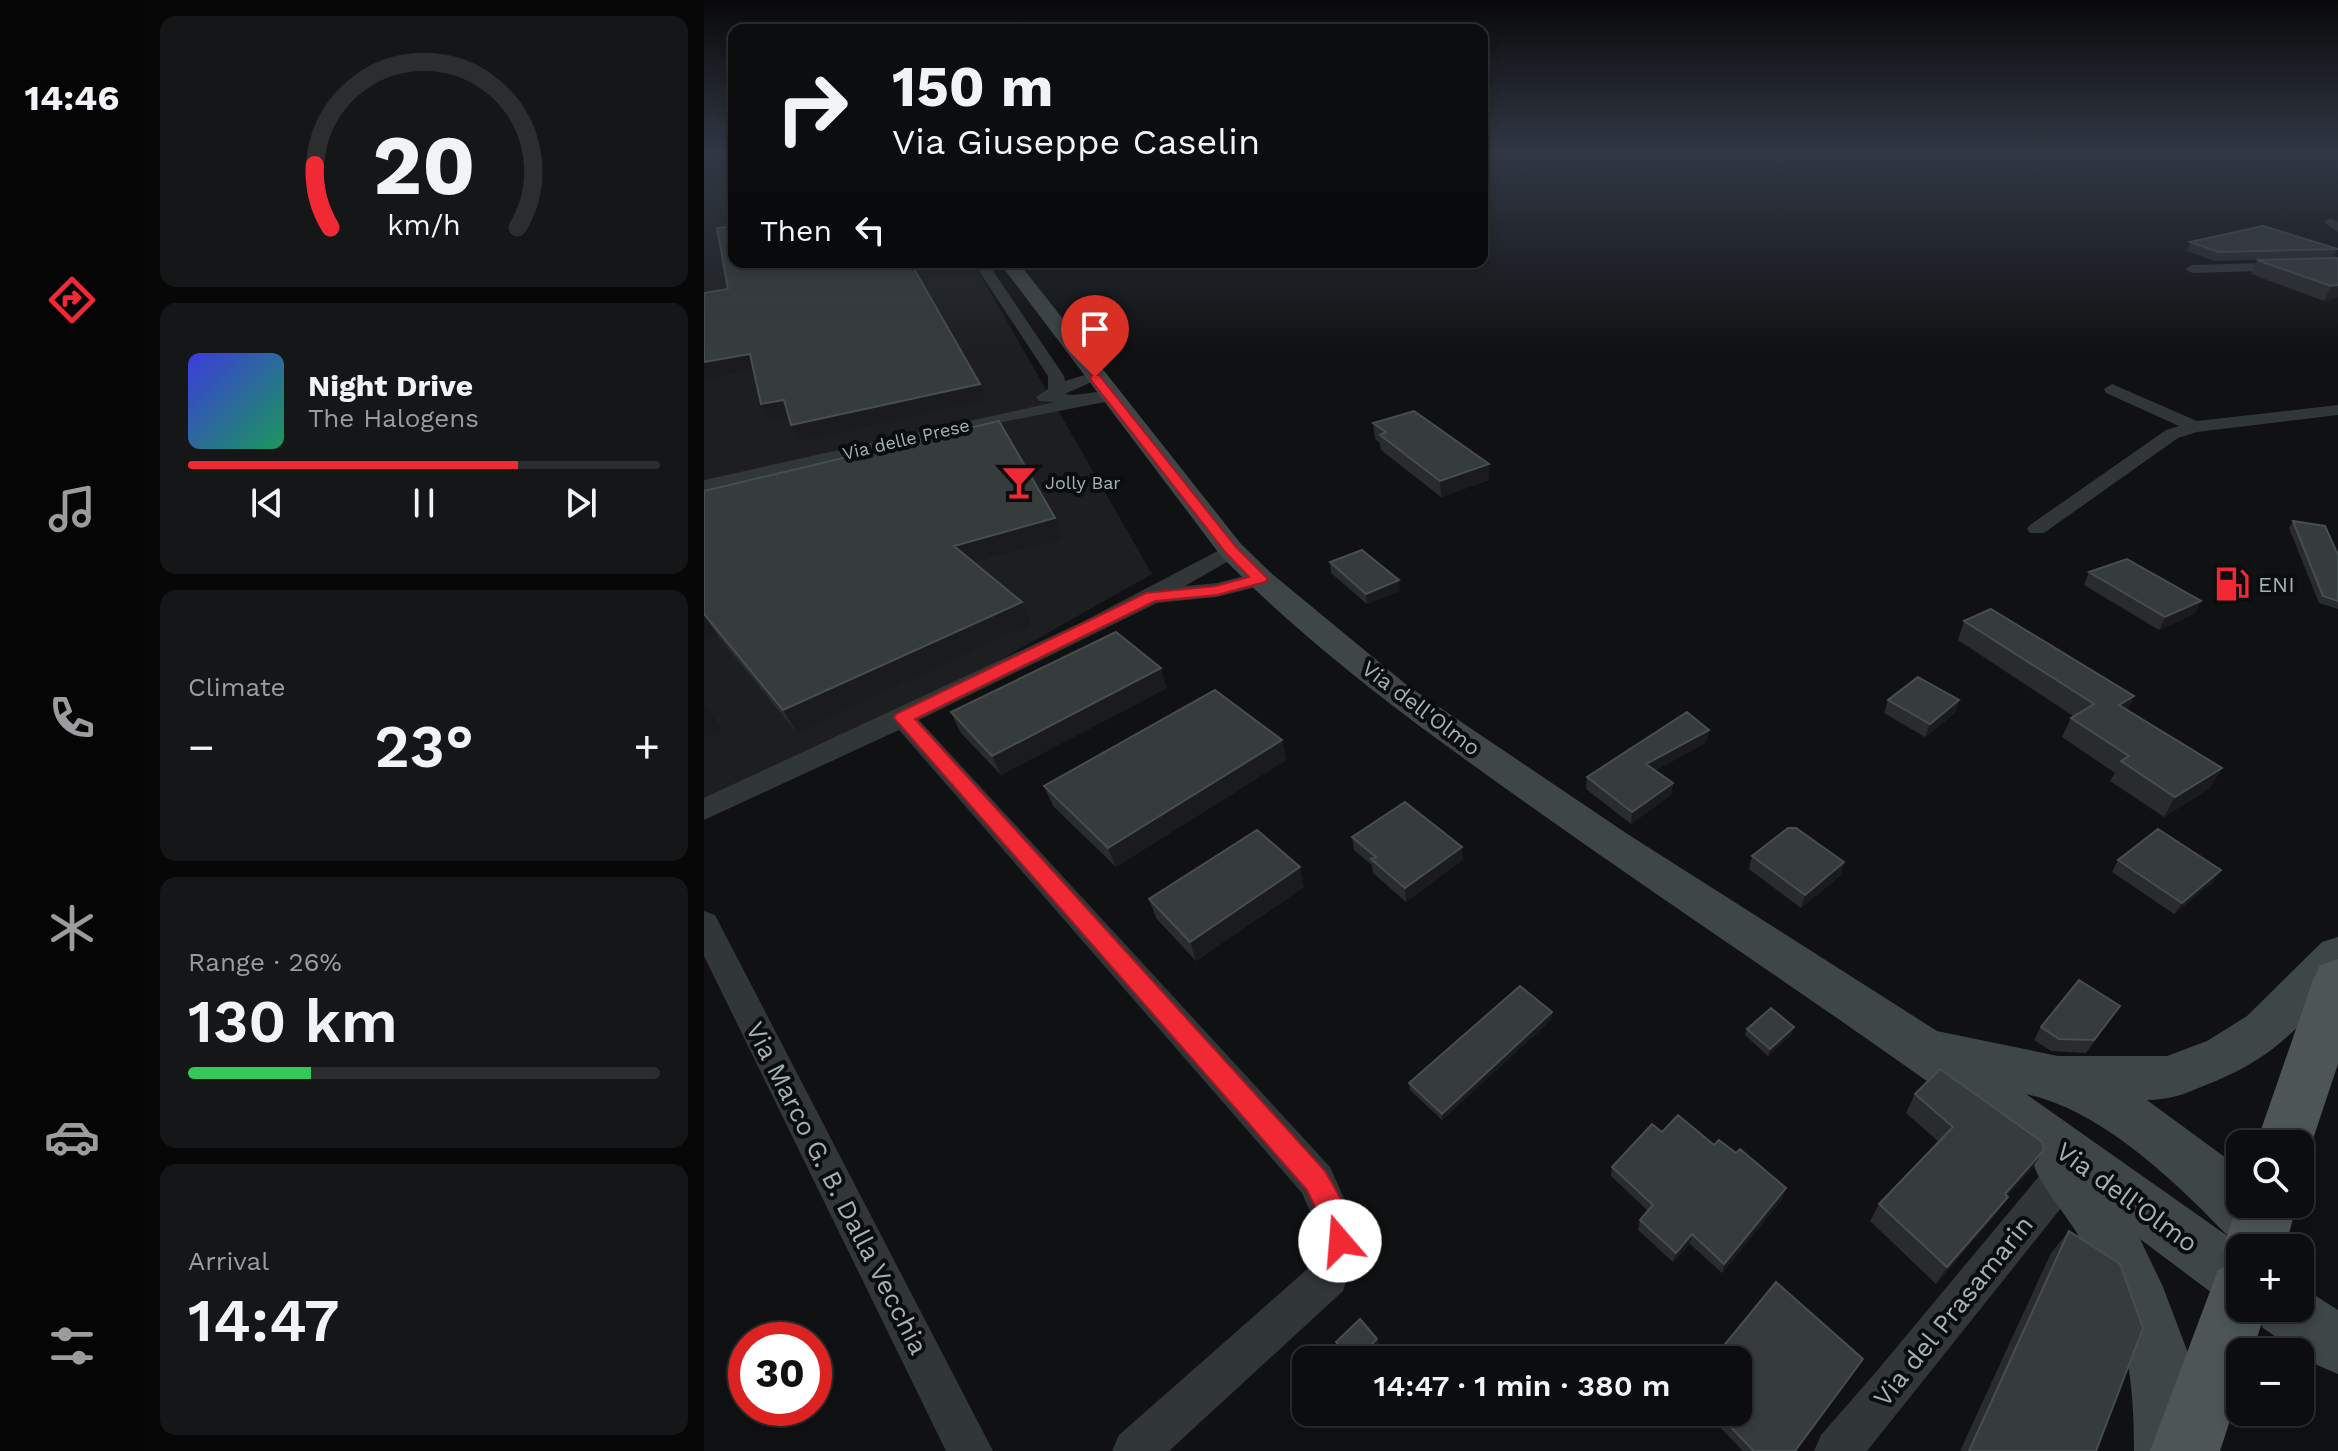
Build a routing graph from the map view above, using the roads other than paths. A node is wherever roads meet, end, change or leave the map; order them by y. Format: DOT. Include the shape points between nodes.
graph roads {
  1 [pos="2338,265"];
  2 [pos="984,268"];
  3 [pos="1013,268"];
  4 [pos="2192,269"];
  5 [pos="1102,387"];
  6 [pos="2112,389"];
  7 [pos="1057,390"];
  8 [pos="1083,402"];
  9 [pos="2338,410"];
  10 [pos="993,419"];
  11 [pos="2195,427"];
  12 [pos="704,486"];
  13 [pos="2037,529"];
  14 [pos="1231,550"];
  15 [pos="1260,579"];
  16 [pos="1151,596"];
  17 [pos="903,718"];
  18 [pos="704,810"];
  19 [pos="704,924"];
  20 [pos="2338,955"];
  21 [pos="2338,980"];
  22 [pos="1927,1051"];
  23 [pos="2058,1078"];
  24 [pos="2014,1115"];
  25 [pos="2290,1130"];
  26 [pos="2068,1170"];
  27 [pos="2243,1234"];
  28 [pos="2250,1234"];
  29 [pos="2230,1322"];
  30 [pos="2304,1322"];
  31 [pos="2338,1344"];
  32 [pos="970,1451"];
  33 [pos="1135,1451"];
  34 [pos="1837,1451"];
  35 [pos="2166,1451"];
  36 [pos="2185,1451"];
  1 -- 4 [label="street"];
  2 -- 7 [label="street" via="1056,376"];
  3 -- 5 [label="main road, Via dell'Olmo"];
  5 -- 7 [label="street"];
  5 -- 8 [label="street, Via delle Prese"];
  5 -- 14 [label="main road, Via dell'Olmo"];
  6 -- 11 [label="street"];
  7 -- 8 [label="street" via="1060,399"];
  7 -- 10 [label="street"];
  8 -- 10 [label="street, Via delle Prese"];
  9 -- 11 [label="street"];
  10 -- 12 [label="street, Via delle Prese"];
  11 -- 13 [label="street" via="2172,434"];
  14 -- 15 [label="main road, Via dell'Olmo"];
  14 -- 16 [label="street"];
  15 -- 16 [label="street" via="1217,590"];
  15 -- 22 [label="main road, Via dell'Olmo" via="1396,694"];
  16 -- 17 [label="street"];
  17 -- 18 [label="street"];
  17 -- 33 [label="street" via="1316,1180 1334,1216 1340,1241 1329,1277"];
  19 -- 32 [label="street, Via Marco G. B. Dalla Vecchia"];
  20 -- 23 [label="main road, Via dell'Olmo" via="2264,1031 2223,1057 2167,1078"];
  21 -- 25 [label="main road"];
  22 -- 23 [label="main road, Via dell'Olmo"];
  22 -- 24 [label="main road, Via dell'Olmo"];
  23 -- 28 [label="main road, Via dell'Olmo" via="2138,1122 2207,1176"];
  24 -- 26 [label="main road, Via dell'Olmo"];
  24 -- 27 [label="main road, Via dell'Olmo"];
  26 -- 34 [label="street, Via del Prasamarin"];
  26 -- 35 [label="main road, Via dell'Olmo" via="2144,1311 2158,1354"];
  29 -- 36 [label="main road"];
  30 -- 31 [label="main road"];
}
